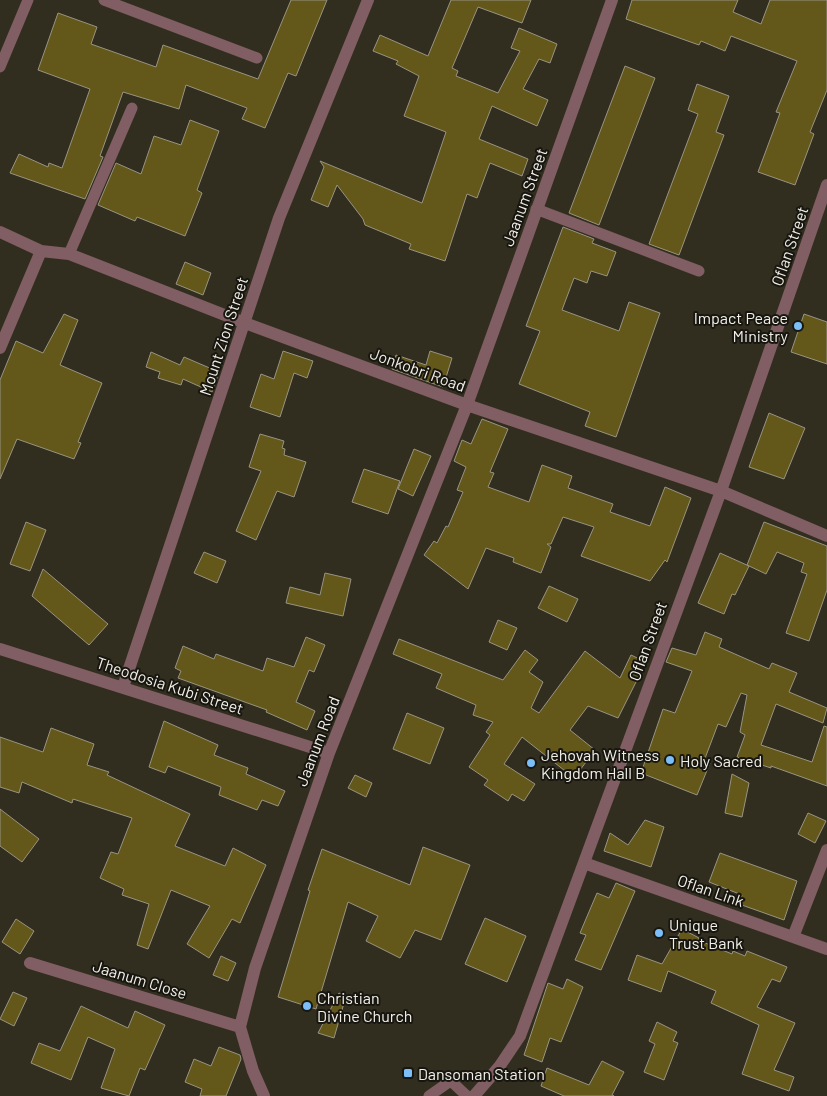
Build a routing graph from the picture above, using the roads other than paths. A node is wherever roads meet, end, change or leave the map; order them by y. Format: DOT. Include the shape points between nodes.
graph roads {
  1 [pos="28,0"];
  2 [pos="104,0"];
  3 [pos="368,0"];
  4 [pos="612,0"];
  5 [pos="257,58"];
  6 [pos="0,67"];
  7 [pos="132,108"];
  8 [pos="827,185"];
  9 [pos="536,209"];
  10 [pos="0,232"];
  11 [pos="41,250"];
  12 [pos="69,254"];
  13 [pos="699,270"];
  14 [pos="245,323"];
  15 [pos="0,348"];
  16 [pos="467,405"];
  17 [pos="721,491"];
  18 [pos="827,536"];
  19 [pos="0,649"];
  20 [pos="123,687"];
  21 [pos="329,753"];
  22 [pos="827,850"];
  23 [pos="584,863"];
  24 [pos="793,936"];
  25 [pos="827,949"];
  26 [pos="30,963"];
  27 [pos="240,1027"];
  28 [pos="264,1096"];
  29 [pos="430,1096"];
  30 [pos="467,1096"];
  31 [pos="475,1096"];
  1 -- 6 [label="lane"];
  2 -- 5 [label="lane"];
  3 -- 14 [label="street, Mount Zion Street" via="279,218"];
  4 -- 9 [label="street, Jaanum Street"];
  7 -- 12 [label="lane"];
  8 -- 17 [label="street, Oflan Street"];
  9 -- 13 [label="lane"];
  9 -- 16 [label="street, Jaanum Street"];
  10 -- 11 [label="street, Jonkobri Road"];
  11 -- 12 [label="street, Jonkobri Road"];
  11 -- 15 [label="street"];
  12 -- 14 [label="street, Jonkobri Road"];
  14 -- 16 [label="street, Jonkobri Road"];
  14 -- 20 [label="street, Mount Zion Street"];
  16 -- 17 [label="street, Jonkobri Road"];
  16 -- 21 [label="street, Jaanum Road"];
  17 -- 18 [label="street, Jonkobri Road"];
  17 -- 23 [label="street, Oflan Street"];
  19 -- 20 [label="street, Theodosia Kubi Street"];
  20 -- 21 [label="street, Theodosia Kubi Street"];
  21 -- 27 [label="street, Jaanum Road" via="255,968"];
  22 -- 24 [label="street"];
  23 -- 24 [label="street, Oflan Link"];
  23 -- 31 [label="street, Oflan Street" via="520,1036"];
  24 -- 25 [label="street, Oflan Link"];
  26 -- 27 [label="street, Jaanum Close"];
  27 -- 28 [label="street"];
  29 -- 30 [label="lane" via="450,1082"];
}
